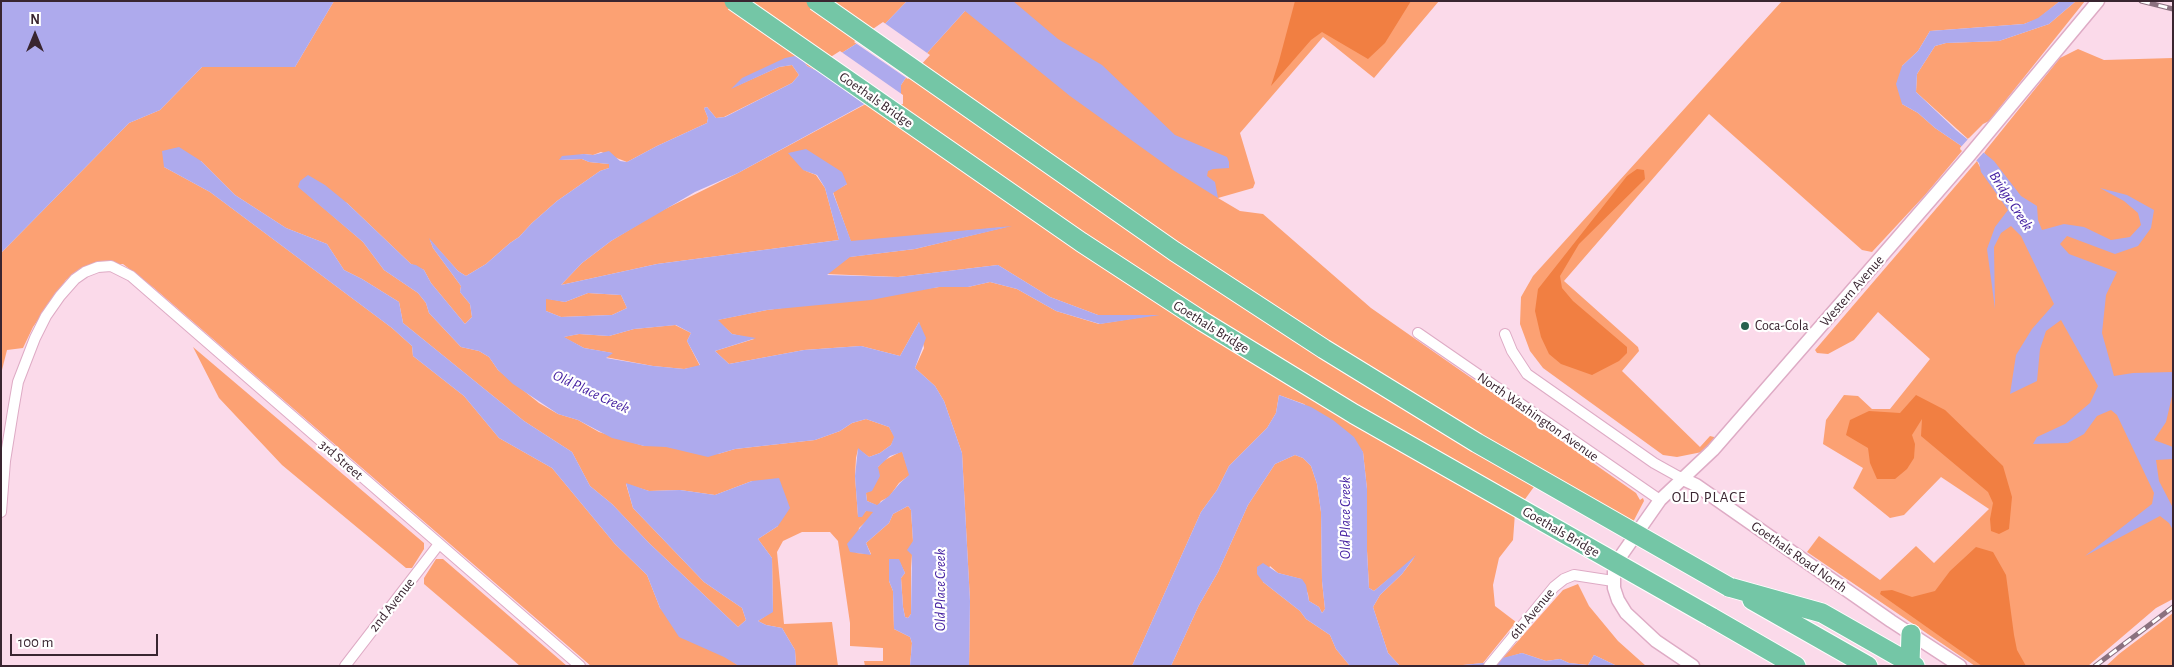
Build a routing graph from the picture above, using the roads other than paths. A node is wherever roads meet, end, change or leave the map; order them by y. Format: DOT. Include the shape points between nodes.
graph roads {
  1 [pos="734,1"];
  2 [pos="816,1"];
  3 [pos="2098,1"];
  4 [pos="1418,333"];
  5 [pos="1505,334"];
  6 [pos="1681,478"];
  7 [pos="1660,500"];
  8 [pos="1,512"];
  9 [pos="439,544"];
  10 [pos="1614,581"];
  11 [pos="1729,587"];
  12 [pos="1911,634"];
  13 [pos="1912,664"];
  14 [pos="345,666"];
  15 [pos="580,666"];
  16 [pos="1489,666"];
  17 [pos="1693,666"];
  18 [pos="1796,666"];
  19 [pos="1868,666"];
  20 [pos="1960,666"];
  1 -- 18 [label="highway, Goethals Bridge, bridge" via="1081,242 1202,321 1354,414"];
  2 -- 11 [label="highway, bridge" via="1174,251 1324,349 1469,438"];
  3 -- 6 [label="street, Western Avenue" via="1713,450"];
  4 -- 7 [label="street, North Washington Avenue"];
  5 -- 6 [label="street, Goethals Road North" via="1527,374 1654,463"];
  6 -- 7 [label="street, Western Avenue"];
  6 -- 12 [label="street, Goethals Road North" via="1696,485"];
  7 -- 10 [label="street, Western Avenue" via="1618,560"];
  8 -- 9 [label="street, 3rd Street" via="12,411 26,359 46,316 60,296 85,272 111,266 131,276"];
  9 -- 14 [label="street, 2nd Avenue"];
  9 -- 15 [label="street, 3rd Street"];
  10 -- 16 [label="street, 6th Avenue" via="1574,575 1564,579"];
  10 -- 17 [label="street" via="1615,594 1626,613 1656,641"];
  11 -- 13 [label="highway" via="1822,613"];
  11 -- 19 [label="highway"];
  12 -- 13 [label="highway"];
  12 -- 20 [label="street, Goethals Road North"];
}
